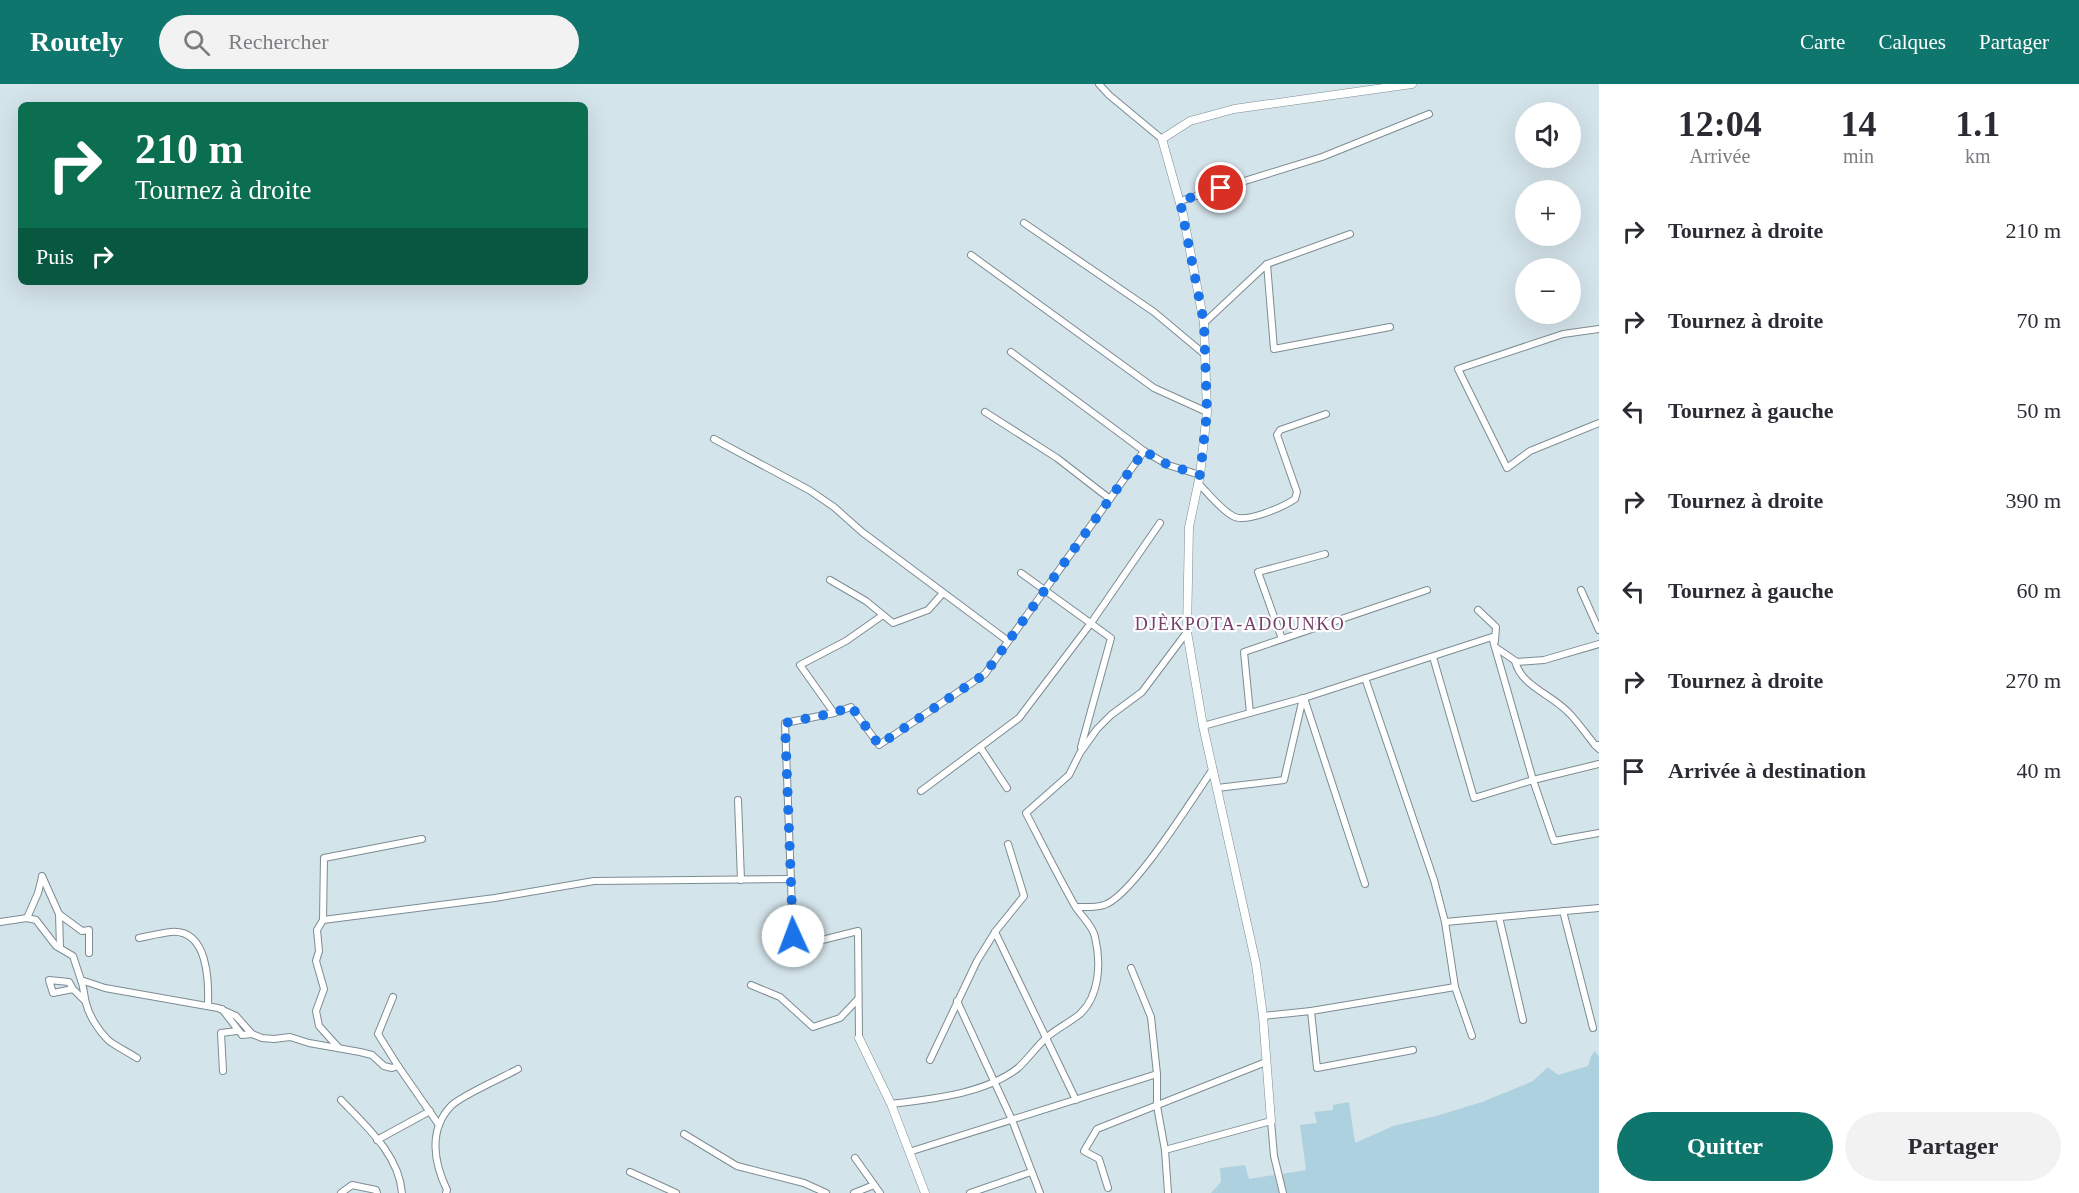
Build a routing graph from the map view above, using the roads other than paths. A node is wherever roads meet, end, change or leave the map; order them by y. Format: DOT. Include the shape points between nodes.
graph roads {
  1 [pos="1099,84"];
  2 [pos="1412,84"];
  3 [pos="1429,114"];
  4 [pos="1162,139"];
  5 [pos="1180,201"];
  6 [pos="1024,224"];
  7 [pos="1350,234"];
  8 [pos="971,255"];
  9 [pos="1267,264"];
  10 [pos="1204,323"];
  11 [pos="1390,327"];
  12 [pos="1599,329"];
  13 [pos="1011,352"];
  14 [pos="1203,353"];
  15 [pos="985,412"];
  16 [pos="1207,412"];
  17 [pos="1326,414"];
  18 [pos="1599,423"];
  19 [pos="714,439"];
  20 [pos="1144,451"];
  21 [pos="1199,479"];
  22 [pos="1110,499"];
  23 [pos="1160,523"];
  24 [pos="1325,554"];
  25 [pos="1021,573"];
  26 [pos="830,580"];
  27 [pos="1045,590"];
  28 [pos="1427,590"];
  29 [pos="1581,590"];
  30 [pos="943,593"];
  31 [pos="1478,610"];
  32 [pos="884,615"];
  33 [pos="1090,623"];
  34 [pos="1599,630"];
  35 [pos="1187,632"];
  36 [pos="1282,639"];
  37 [pos="1008,641"];
  38 [pos="1599,644"];
  39 [pos="1495,646"];
  40 [pos="1433,657"];
  41 [pos="1515,661"];
  42 [pos="1365,678"];
  43 [pos="1304,698"];
  44 [pos="1250,712"];
  45 [pos="834,713"];
  46 [pos="1203,726"];
  47 [pos="1598,746"];
  48 [pos="980,747"];
  49 [pos="1080,753"];
  50 [pos="1599,764"];
  51 [pos="1213,769"];
  52 [pos="1533,780"];
  53 [pos="1007,788"];
  54 [pos="1217,788"];
  55 [pos="921,791"];
  56 [pos="738,800"];
  57 [pos="1599,833"];
  58 [pos="422,839"];
  59 [pos="1008,844"];
  60 [pos="791,879"];
  61 [pos="741,880"];
  62 [pos="1365,884"];
  63 [pos="1076,907"];
  64 [pos="1599,908"];
  65 [pos="1563,911"];
  66 [pos="59,914"];
  67 [pos="1499,917"];
  68 [pos="27,918"];
  69 [pos="323,920"];
  70 [pos="0,922"];
  71 [pos="1445,922"];
  72 [pos="995,932"];
  73 [pos="139,938"];
  74 [pos="60,948"];
  75 [pos="89,953"];
  76 [pos="1131,968"];
  77 [pos="81,980"];
  78 [pos="751,985"];
  79 [pos="1455,987"];
  80 [pos="73,989"];
  81 [pos="393,997"];
  82 [pos="858,999"];
  83 [pos="85,1001"];
  84 [pos="957,1001"];
  85 [pos="208,1006"];
  86 [pos="222,1009"];
  87 [pos="1311,1011"];
  88 [pos="1263,1016"];
  89 [pos="1523,1020"];
  90 [pos="1593,1028"];
  91 [pos="237,1031"];
  92 [pos="252,1034"];
  93 [pos="1472,1036"];
  94 [pos="859,1038"];
  95 [pos="1047,1038"];
  96 [pos="338,1047"];
  97 [pos="1413,1050"];
  98 [pos="137,1058"];
  99 [pos="930,1060"];
  100 [pos="1266,1062"];
  101 [pos="398,1066"];
  102 [pos="518,1069"];
  103 [pos="223,1071"];
  104 [pos="1157,1074"];
  105 [pos="994,1082"];
  106 [pos="341,1100"];
  107 [pos="1076,1100"];
  108 [pos="891,1104"];
  109 [pos="1158,1106"];
  110 [pos="430,1111"];
  111 [pos="1012,1120"];
  112 [pos="1271,1121"];
  113 [pos="439,1125"];
  114 [pos="684,1134"];
  115 [pos="377,1140"];
  116 [pos="1165,1150"];
  117 [pos="909,1152"];
  118 [pos="855,1158"];
  119 [pos="630,1172"];
  120 [pos="1031,1172"];
  121 [pos="874,1185"];
  122 [pos="1108,1188"];
  123 [pos="981,1191"];
  124 [pos="341,1193"];
  125 [pos="377,1193"];
  126 [pos="402,1193"];
  127 [pos="446,1193"];
  128 [pos="676,1193"];
  129 [pos="826,1193"];
  130 [pos="854,1193"];
  131 [pos="880,1193"];
  132 [pos="925,1193"];
  133 [pos="970,1193"];
  134 [pos="1040,1193"];
  135 [pos="1168,1193"];
  136 [pos="1283,1193"];
  1 -- 4 [label="street"];
  2 -- 4 [label="street" via="1213,113 1190,121"];
  3 -- 5 [label="street" via="1322,157"];
  4 -- 5 [label="street"];
  5 -- 10 [label="street"];
  6 -- 14 [label="street" via="1154,312"];
  7 -- 9 [label="street"];
  8 -- 16 [label="street" via="1154,388"];
  9 -- 10 [label="street"];
  9 -- 11 [label="street" via="1274,350"];
  10 -- 14 [label="street"];
  12 -- 18 [label="street" via="1563,334 1458,369 1507,468 1530,451"];
  13 -- 20 [label="street"];
  14 -- 16 [label="street"];
  15 -- 22 [label="street" via="1057,458"];
  16 -- 21 [label="street"];
  17 -- 21 [label="street" via="1280,430 1277,435 1297,492 1295,500 1243,519 1233,517"];
  19 -- 30 [label="street" via="809,490"];
  20 -- 21 [label="street"];
  20 -- 22 [label="street"];
  21 -- 35 [label="street" via="1189,527"];
  22 -- 27 [label="street"];
  23 -- 33 [label="street"];
  24 -- 36 [label="street" via="1258,572"];
  25 -- 27 [label="street"];
  26 -- 32 [label="street"];
  27 -- 33 [label="street"];
  27 -- 37 [label="street"];
  28 -- 36 [label="street"];
  29 -- 34 [label="street"];
  30 -- 32 [label="street" via="928,610 902,620 893,623"];
  30 -- 37 [label="street"];
  31 -- 39 [label="street" via="1496,627"];
  32 -- 45 [label="street" via="846,642 800,664"];
  33 -- 48 [label="street" via="1019,718"];
  33 -- 49 [label="street" via="1111,638"];
  35 -- 46 [label="street"];
  35 -- 49 [label="street" via="1142,692 1111,715"];
  36 -- 44 [label="street" via="1244,652"];
  37 -- 45 [label="street" via="985,674 879,745 851,706"];
  38 -- 41 [label="street" via="1544,660"];
  39 -- 40 [label="street" via="1492,637"];
  39 -- 41 [label="street"];
  39 -- 52 [label="street"];
  40 -- 42 [label="street"];
  40 -- 52 [label="street" via="1474,798"];
  41 -- 47 [label="street" via="1517,671 1568,712"];
  42 -- 43 [label="street"];
  42 -- 71 [label="street"];
  43 -- 44 [label="street"];
  43 -- 54 [label="street" via="1284,780"];
  43 -- 62 [label="street"];
  44 -- 46 [label="street"];
  45 -- 60 [label="street" via="785,723"];
  46 -- 51 [label="street"];
  48 -- 53 [label="street"];
  48 -- 55 [label="street"];
  49 -- 63 [label="street" via="1069,775 1026,813"];
  50 -- 52 [label="street"];
  51 -- 54 [label="street"];
  51 -- 63 [label="street" via="1148,864 1119,896 1105,905"];
  52 -- 57 [label="street" via="1554,841"];
  54 -- 88 [label="street" via="1249,930"];
  56 -- 61 [label="street"];
  58 -- 69 [label="street" via="324,858"];
  59 -- 72 [label="street" via="1024,896"];
  60 -- 61 [label="street"];
  60 -- 82 [label="street" via="793,936 802,945 858,931"];
  61 -- 69 [label="street" via="594,881"];
  63 -- 95 [label="street" via="1095,934 1099,963 1096,982 1091,1001 1080,1014"];
  64 -- 65 [label="street"];
  65 -- 67 [label="street"];
  65 -- 90 [label="street"];
  66 -- 68 [label="street" via="42,876"];
  66 -- 74 [label="street"];
  66 -- 75 [label="street" via="82,931 89,930"];
  67 -- 71 [label="street"];
  67 -- 89 [label="street"];
  68 -- 70 [label="street"];
  68 -- 74 [label="street" via="36,920"];
  69 -- 96 [label="street" via="317,930 316,961 324,989 316,1011 319,1026"];
  71 -- 79 [label="street"];
  72 -- 84 [label="street"];
  72 -- 95 [label="street"];
  73 -- 85 [label="street" via="173,932 190,936 206,966"];
  74 -- 77 [label="street" via="74,956"];
  76 -- 104 [label="street" via="1151,1017"];
  77 -- 83 [label="street"];
  77 -- 85 [label="street" via="105,988"];
  78 -- 82 [label="street" via="780,997 813,1028 840,1018"];
  79 -- 87 [label="street"];
  79 -- 93 [label="street"];
  80 -- 83 [label="street"];
  81 -- 101 [label="street" via="378,1034"];
  82 -- 94 [label="street"];
  83 -- 98 [label="street" via="109,1041"];
  84 -- 99 [label="street"];
  84 -- 105 [label="street"];
  85 -- 86 [label="street"];
  86 -- 91 [label="street"];
  86 -- 92 [label="street" via="236,1016"];
  87 -- 88 [label="street"];
  87 -- 97 [label="street" via="1317,1068"];
  88 -- 100 [label="street"];
  91 -- 92 [label="street"];
  91 -- 103 [label="street" via="221,1033"];
  92 -- 96 [label="street"];
  94 -- 108 [label="street"];
  95 -- 105 [label="street" via="1018,1067"];
  95 -- 107 [label="street"];
  96 -- 101 [label="street" via="372,1055 384,1066"];
  100 -- 109 [label="street"];
  100 -- 112 [label="street"];
  101 -- 110 [label="street"];
  102 -- 113 [label="street" via="452,1105"];
  104 -- 107 [label="street"];
  104 -- 109 [label="street"];
  105 -- 108 [label="street" via="942,1097"];
  105 -- 111 [label="street"];
  106 -- 115 [label="street"];
  107 -- 111 [label="street"];
  108 -- 117 [label="street"];
  109 -- 116 [label="street"];
  109 -- 122 [label="street" via="1097,1129 1084,1151 1098,1159"];
  110 -- 113 [label="street"];
  110 -- 115 [label="street"];
  111 -- 117 [label="street"];
  111 -- 120 [label="street"];
  112 -- 116 [label="street"];
  112 -- 136 [label="street"];
  113 -- 127 [label="street" via="435,1152"];
  114 -- 129 [label="street" via="737,1166 804,1183"];
  115 -- 126 [label="street" via="401,1177"];
  116 -- 135 [label="street"];
  117 -- 132 [label="street"];
  118 -- 121 [label="street"];
  119 -- 128 [label="street"];
  120 -- 123 [label="street"];
  120 -- 134 [label="street"];
  121 -- 130 [label="street"];
  121 -- 131 [label="street"];
  123 -- 133 [label="street"];
  124 -- 125 [label="street" via="352,1185"];
}
